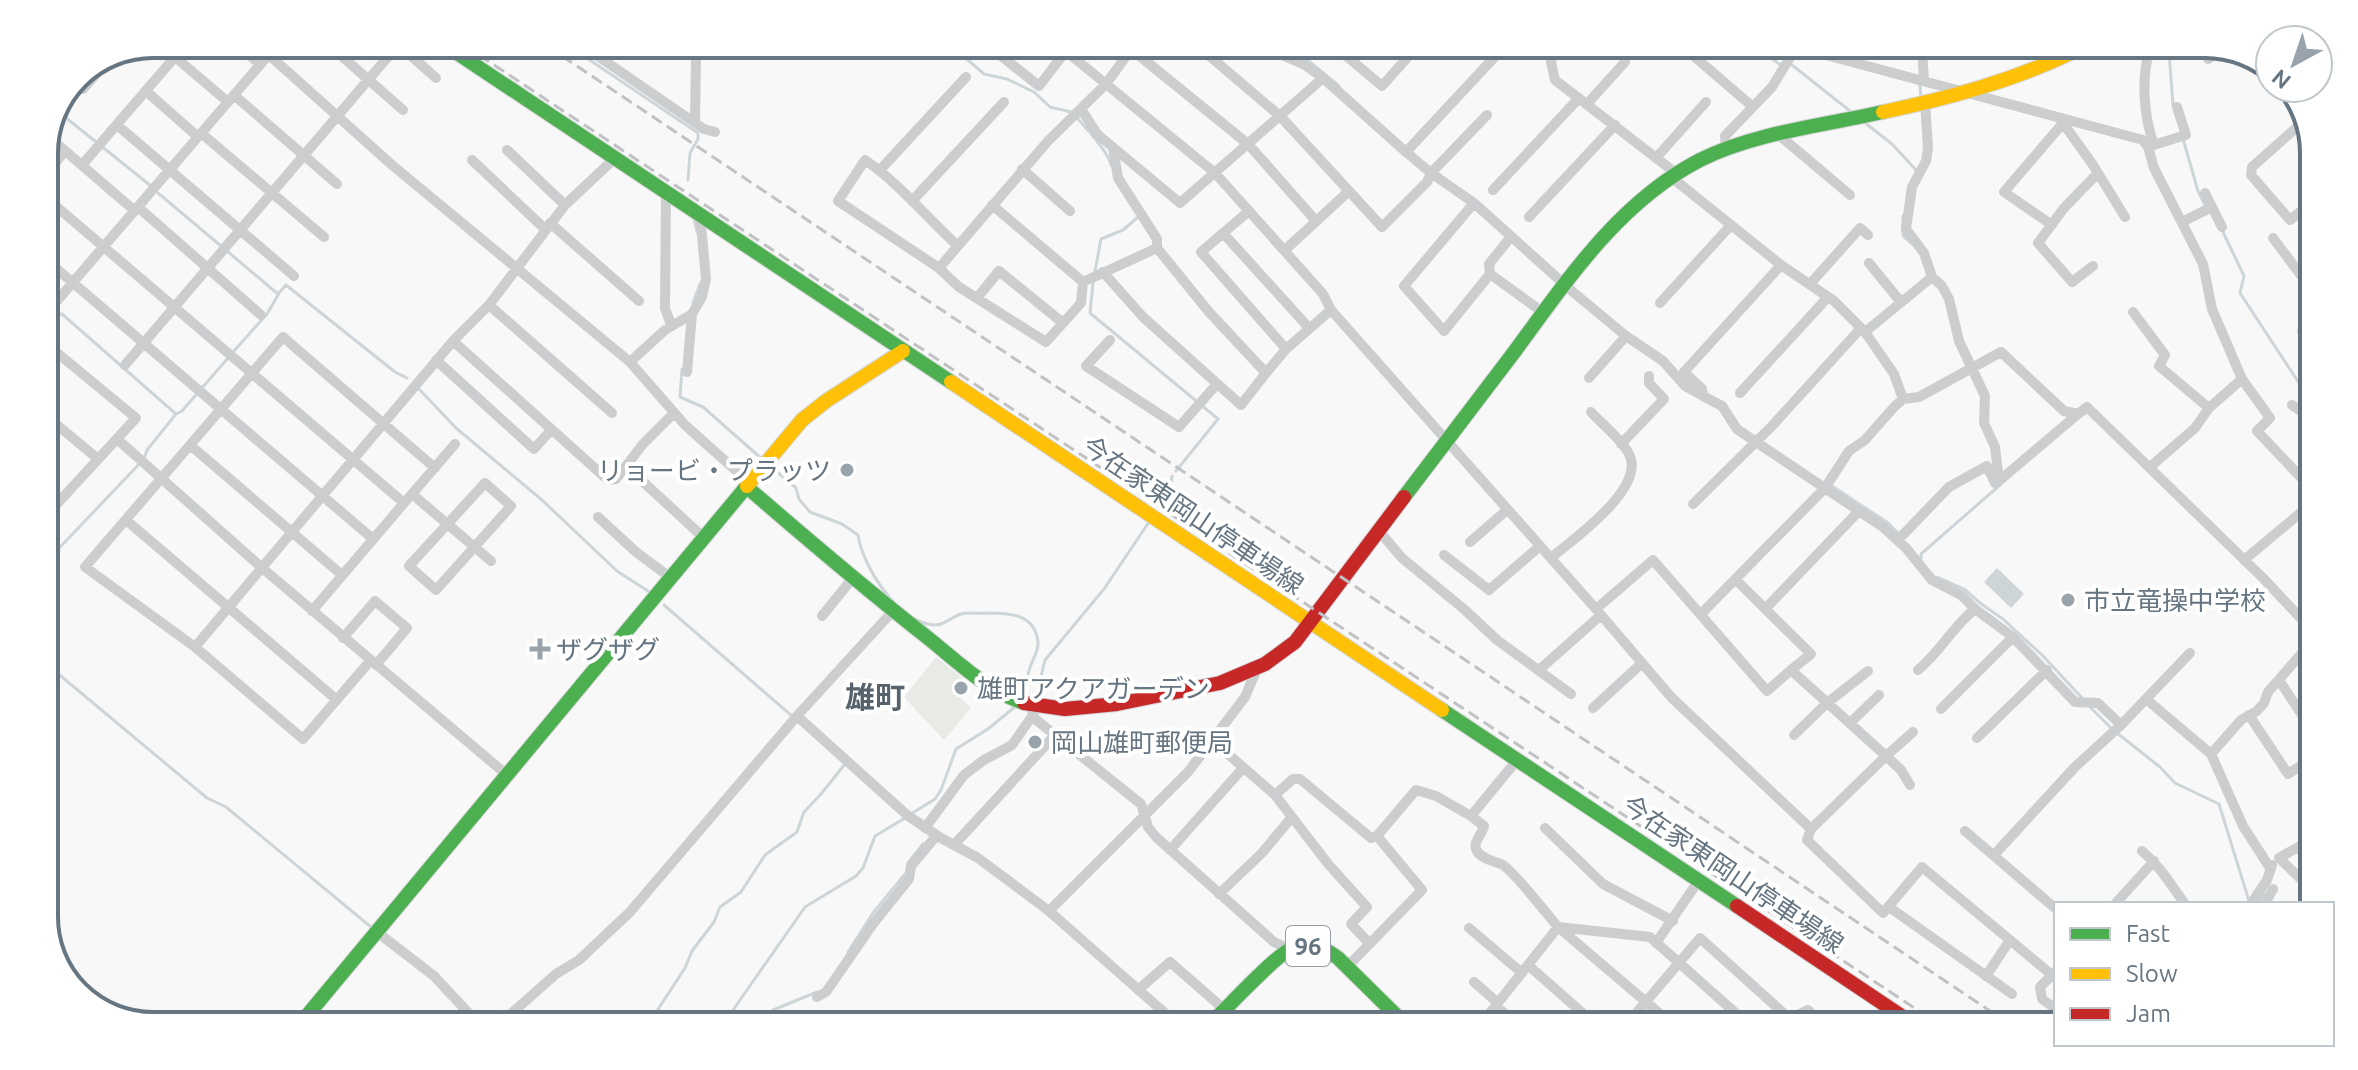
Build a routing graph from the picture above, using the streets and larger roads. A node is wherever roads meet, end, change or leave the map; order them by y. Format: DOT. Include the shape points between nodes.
graph roads {
  1 [pos="174,58"];
  2 [pos="176,58"];
  3 [pos="253,58"];
  4 [pos="266,58"];
  5 [pos="272,58"];
  6 [pos="344,58"];
  7 [pos="387,58"];
  8 [pos="413,58"];
  9 [pos="465,58"];
  10 [pos="600,58"];
  11 [pos="696,58"];
  12 [pos="1004,58"];
  13 [pos="1058,58"];
  14 [pos="1075,58"];
  15 [pos="1125,58"];
  16 [pos="1144,58"];
  17 [pos="1212,58"];
  18 [pos="1289,58"];
  19 [pos="1349,58"];
  20 [pos="1407,58"];
  21 [pos="1494,58"];
  22 [pos="1552,58"];
  23 [pos="1696,58"];
  24 [pos="1790,58"];
  25 [pos="1838,58"];
  26 [pos="1922,58"];
  27 [pos="2060,58"];
  28 [pos="2147,58"];
  29 [pos="1625,62"];
  30 [pos="260,64"];
  31 [pos="966,77"];
  32 [pos="436,78"];
  33 [pos="1323,78"];
  34 [pos="369,80"];
  35 [pos="1924,80"];
  36 [pos="1106,84"];
  37 [pos="146,91"];
  38 [pos="1968,94"];
  39 [pos="231,98"];
  40 [pos="1583,101"];
  41 [pos="1004,102"];
  42 [pos="1706,102"];
  43 [pos="1925,103"];
  44 [pos="1753,107"];
  45 [pos="2177,107"];
  46 [pos="403,110"];
  47 [pos="1077,113"];
  48 [pos="1487,115"];
  49 [pos="1280,116"];
  50 [pos="338,117"];
  51 [pos="2063,121"];
  52 [pos="695,123"];
  53 [pos="117,125"];
  54 [pos="1615,125"];
  55 [pos="2296,128"];
  56 [pos="715,132"];
  57 [pos="200,135"];
  58 [pos="1779,135"];
  59 [pos="1248,144"];
  60 [pos="58,145"];
  61 [pos="2151,146"];
  62 [pos="1113,147"];
  63 [pos="1408,149"];
  64 [pos="507,150"];
  65 [pos="1726,150"];
  66 [pos="65,151"];
  67 [pos="305,155"];
  68 [pos="615,158"];
  69 [pos="1656,158"];
  70 [pos="58,159"];
  71 [pos="472,160"];
  72 [pos="82,165"];
  73 [pos="171,169"];
  74 [pos="1022,169"];
  75 [pos="880,170"];
  76 [pos="1433,171"];
  77 [pos="1215,173"];
  78 [pos="2098,173"];
  79 [pos="1674,176"];
  80 [pos="337,184"];
  81 [pos="1493,190"];
  82 [pos="1349,191"];
  83 [pos="666,192"];
  84 [pos="272,193"];
  85 [pos="2205,193"];
  86 [pos="1850,195"];
  87 [pos="912,201"];
  88 [pos="1474,203"];
  89 [pos="565,205"];
  90 [pos="992,205"];
  91 [pos="58,208"];
  92 [pos="2209,208"];
  93 [pos="136,209"];
  94 [pos="1070,211"];
  95 [pos="1249,211"];
  96 [pos="2300,212"];
  97 [pos="700,214"];
  98 [pos="1529,217"];
  99 [pos="2125,217"];
  100 [pos="1316,221"];
  101 [pos="2182,222"];
  102 [pos="1731,225"];
  103 [pos="2052,225"];
  104 [pos="548,226"];
  105 [pos="2222,227"];
  106 [pos="241,229"];
  107 [pos="1223,233"];
  108 [pos="1868,235"];
  109 [pos="324,237"];
  110 [pos="1510,238"];
  111 [pos="2273,238"];
  112 [pos="958,246"];
  113 [pos="104,247"];
  114 [pos="1157,248"];
  115 [pos="1285,250"];
  116 [pos="1869,263"];
  117 [pos="1781,265"];
  118 [pos="2093,266"];
  119 [pos="516,267"];
  120 [pos="207,268"];
  121 [pos="939,268"];
  122 [pos="58,270"];
  123 [pos="1490,274"];
  124 [pos="2300,274"];
  125 [pos="294,276"];
  126 [pos="1094,277"];
  127 [pos="1932,277"];
  128 [pos="73,283"];
  129 [pos="1810,284"];
  130 [pos="1565,285"];
  131 [pos="1828,297"];
  132 [pos="977,298"];
  133 [pos="58,299"];
  134 [pos="639,301"];
  135 [pos="1900,301"];
  136 [pos="1660,303"];
  137 [pos="489,305"];
  138 [pos="175,306"];
  139 [pos="1331,310"];
  140 [pos="2133,312"];
  141 [pos="1544,313"];
  142 [pos="261,315"];
  143 [pos="689,315"];
  144 [pos="1063,323"];
  145 [pos="671,325"];
  146 [pos="1309,328"];
  147 [pos="1863,330"];
  148 [pos="1626,336"];
  149 [pos="1110,340"];
  150 [pos="453,341"];
  151 [pos="143,344"];
  152 [pos="1286,349"];
  153 [pos="903,351"];
  154 [pos="58,354"];
  155 [pos="436,360"];
  156 [pos="630,362"];
  157 [pos="125,365"];
  158 [pos="1971,368"];
  159 [pos="687,372"];
  160 [pos="252,373"];
  161 [pos="1266,373"];
  162 [pos="1649,376"];
  163 [pos="1589,378"];
  164 [pos="2242,379"];
  165 [pos="1216,385"];
  166 [pos="1740,393"];
  167 [pos="1703,394"];
  168 [pos="1903,399"];
  169 [pos="2292,405"];
  170 [pos="2209,408"];
  171 [pos="221,410"];
  172 [pos="2300,410"];
  173 [pos="1591,412"];
  174 [pos="612,413"];
  175 [pos="674,413"];
  176 [pos="2078,414"];
  177 [pos="383,422"];
  178 [pos="58,426"];
  179 [pos="551,430"];
  180 [pos="117,439"];
  181 [pos="1757,441"];
  182 [pos="1446,442"];
  183 [pos="455,444"];
  184 [pos="1621,444"];
  185 [pos="190,445"];
  186 [pos="352,458"];
  187 [pos="98,459"];
  188 [pos="627,467"];
  189 [pos="2150,467"];
  190 [pos="435,468"];
  191 [pos="2300,476"];
  192 [pos="161,479"];
  193 [pos="1999,481"];
  194 [pos="1827,485"];
  195 [pos="749,486"];
  196 [pos="321,495"];
  197 [pos="58,497"];
  198 [pos="61,499"];
  199 [pos="408,499"];
  200 [pos="58,502"];
  201 [pos="1693,504"];
  202 [pos="1507,510"];
  203 [pos="1859,511"];
  204 [pos="2300,513"];
  205 [pos="598,517"];
  206 [pos="126,520"];
  207 [pos="447,524"];
  208 [pos="291,531"];
  209 [pos="1379,531"];
  210 [pos="704,538"];
  211 [pos="1901,538"];
  212 [pos="373,539"];
  213 [pos="1470,542"];
  214 [pos="1540,546"];
  215 [pos="474,547"];
  216 [pos="1444,555"];
  217 [pos="1551,558"];
  218 [pos="2244,560"];
  219 [pos="491,561"];
  220 [pos="261,567"];
  221 [pos="342,575"];
  222 [pos="671,578"];
  223 [pos="852,579"];
  224 [pos="1735,579"];
  225 [pos="228,607"];
  226 [pos="1765,609"];
  227 [pos="1975,609"];
  228 [pos="312,611"];
  229 [pos="893,611"];
  230 [pos="1599,612"];
  231 [pos="1701,614"];
  232 [pos="822,616"];
  233 [pos="2300,618"];
  234 [pos="1310,622"];
  235 [pos="2013,637"];
  236 [pos="343,638"];
  237 [pos="195,647"];
  238 [pos="2190,653"];
  239 [pos="2300,656"];
  240 [pos="373,663"];
  241 [pos="1642,663"];
  242 [pos="1257,669"];
  243 [pos="1539,670"];
  244 [pos="1791,670"];
  245 [pos="1918,670"];
  246 [pos="2047,670"];
  247 [pos="1868,671"];
  248 [pos="2279,680"];
  249 [pos="1571,694"];
  250 [pos="1879,695"];
  251 [pos="2146,699"];
  252 [pos="337,700"];
  253 [pos="1827,703"];
  254 [pos="1593,708"];
  255 [pos="1941,709"];
  256 [pos="1032,710"];
  257 [pos="2300,712"];
  258 [pos="2249,715"];
  259 [pos="796,718"];
  260 [pos="1850,723"];
  261 [pos="2116,729"];
  262 [pos="1913,732"];
  263 [pos="1055,735"];
  264 [pos="1794,735"];
  265 [pos="1977,738"];
  266 [pos="1213,741"];
  267 [pos="2211,754"];
  268 [pos="1886,756"];
  269 [pos="1517,760"];
  270 [pos="2300,766"];
  271 [pos="1243,768"];
  272 [pos="507,775"];
  273 [pos="1910,785"];
  274 [pos="1275,795"];
  275 [pos="1471,816"];
  276 [pos="1145,817"];
  277 [pos="1292,817"];
  278 [pos="925,828"];
  279 [pos="1545,828"];
  280 [pos="1811,829"];
  281 [pos="1965,831"];
  282 [pos="937,835"];
  283 [pos="1377,836"];
  284 [pos="954,845"];
  285 [pos="2300,847"];
  286 [pos="1170,850"];
  287 [pos="2142,851"];
  288 [pos="1994,855"];
  289 [pos="2281,860"];
  290 [pos="2154,861"];
  291 [pos="2270,868"];
  292 [pos="2300,878"];
  293 [pos="1699,880"];
  294 [pos="2273,889"];
  295 [pos="1219,894"];
  296 [pos="2117,902"];
  297 [pos="2184,902"];
  298 [pos="2253,902"];
  299 [pos="2266,902"];
  300 [pos="1889,907"];
  301 [pos="2054,907"];
  302 [pos="1049,911"];
  303 [pos="1673,921"];
  304 [pos="1558,927"];
  305 [pos="1469,928"];
  306 [pos="377,932"];
  307 [pos="2010,940"];
  308 [pos="1656,943"];
  309 [pos="1370,944"];
  310 [pos="1289,949"];
  311 [pos="1679,963"];
  312 [pos="1347,967"];
  313 [pos="1525,969"];
  314 [pos="2054,973"];
  315 [pos="1986,976"];
  316 [pos="1474,982"];
  317 [pos="1138,990"];
  318 [pos="2012,994"];
  319 [pos="817,997"];
  320 [pos="1646,1001"];
  321 [pos="1497,1004"];
  322 [pos="2054,1008"];
  323 [pos="310,1012"];
  324 [pos="467,1012"];
  325 [pos="513,1012"];
  326 [pos="1163,1012"];
  327 [pos="1210,1012"];
  328 [pos="1223,1012"];
  329 [pos="1393,1012"];
  330 [pos="1491,1012"];
  331 [pos="1505,1012"];
  332 [pos="1580,1012"];
  333 [pos="1637,1012"];
  334 [pos="1658,1012"];
  335 [pos="1734,1012"];
  336 [pos="1782,1012"];
  337 [pos="1896,1012"];
  1 -- 37 [label="street"];
  2 -- 39 [label="street"];
  3 -- 30 [label="street"];
  4 -- 30 [label="street"];
  5 -- 50 [label="street"];
  6 -- 34 [label="street"];
  7 -- 34 [label="street"];
  8 -- 32 [label="street"];
  9 -- 68 [label="street, 今在家東岡山停車場線"];
  10 -- 52 [label="street"];
  11 -- 52 [label="street"];
  12 -- 13 [label="street" via="1039,86"];
  14 -- 36 [label="street"];
  15 -- 36 [label="street"];
  16 -- 59 [label="street"];
  17 -- 49 [label="street"];
  18 -- 33 [label="street"];
  19 -- 20 [label="street" via="1382,86"];
  21 -- 63 [label="street"];
  22 -- 40 [label="street" via="1555,80"];
  23 -- 44 [label="street"];
  24 -- 44 [label="street"];
  25 -- 35 [label="street"];
  26 -- 35 [label="street"];
  27 -- 38 [label="street"];
  28 -- 61 [label="street"];
  29 -- 40 [label="street"];
  30 -- 39 [label="street"];
  31 -- 75 [label="street"];
  33 -- 49 [label="street"];
  33 -- 63 [label="street"];
  34 -- 46 [label="street"];
  34 -- 50 [label="street"];
  35 -- 38 [label="street"];
  36 -- 47 [label="street"];
  36 -- 77 [label="street"];
  37 -- 53 [label="street"];
  37 -- 57 [label="street"];
  38 -- 43 [label="street"];
  38 -- 51 [label="street"];
  39 -- 57 [label="street"];
  39 -- 67 [label="street"];
  40 -- 54 [label="street"];
  40 -- 81 [label="street"];
  41 -- 87 [label="street"];
  42 -- 69 [label="street"];
  43 -- 58 [label="street"];
  43 -- 127 [label="street" via="1928,148 1912,187 1906,229 1924,253"];
  44 -- 65 [label="street" via="1725,136"];
  45 -- 61 [label="street" via="2183,136"];
  47 -- 62 [label="street"];
  47 -- 74 [label="street"];
  48 -- 76 [label="street"];
  49 -- 59 [label="street"];
  49 -- 82 [label="street"];
  50 -- 67 [label="street"];
  50 -- 119 [label="street"];
  51 -- 61 [label="street"];
  51 -- 78 [label="street"];
  51 -- 103 [label="street" via="2004,192"];
  52 -- 56 [label="street"];
  53 -- 72 [label="street"];
  53 -- 73 [label="street"];
  54 -- 69 [label="street"];
  54 -- 98 [label="street"];
  55 -- 96 [label="street" via="2252,167 2251,175 2290,220"];
  57 -- 73 [label="street"];
  57 -- 84 [label="street"];
  58 -- 65 [label="street"];
  58 -- 86 [label="street"];
  59 -- 77 [label="street"];
  59 -- 100 [label="street"];
  60 -- 66 [label="street"];
  61 -- 101 [label="street" via="2154,168"];
  62 -- 77 [label="street" via="1180,203"];
  62 -- 114 [label="street" via="1118,178 1157,239"];
  63 -- 76 [label="street"];
  64 -- 89 [label="street"];
  65 -- 79 [label="street"];
  66 -- 70 [label="street"];
  66 -- 72 [label="street"];
  67 -- 80 [label="street"];
  67 -- 84 [label="street"];
  68 -- 83 [label="street, 今在家東岡山停車場線"];
  68 -- 89 [label="street"];
  69 -- 79 [label="street"];
  71 -- 104 [label="street"];
  72 -- 93 [label="street"];
  73 -- 93 [label="street"];
  73 -- 106 [label="street"];
  74 -- 90 [label="street"];
  74 -- 94 [label="street"];
  75 -- 87 [label="street"];
  75 -- 121 [label="street" via="865,160 838,201"];
  76 -- 82 [label="street" via="1382,227"];
  76 -- 88 [label="street"];
  77 -- 95 [label="street"];
  78 -- 99 [label="street"];
  78 -- 103 [label="street"];
  79 -- 102 [label="street"];
  79 -- 130 [label="street" via="1612,226"];
  82 -- 100 [label="street"];
  83 -- 97 [label="street, 今在家東岡山停車場線"];
  83 -- 145 [label="street" via="665,308"];
  84 -- 106 [label="street"];
  84 -- 109 [label="street"];
  85 -- 92 [label="street"];
  87 -- 112 [label="street"];
  88 -- 110 [label="street"];
  88 -- 123 [label="street" via="1404,286 1444,331"];
  89 -- 104 [label="street"];
  90 -- 112 [label="street"];
  90 -- 126 [label="street"];
  91 -- 113 [label="street"];
  92 -- 101 [label="street"];
  92 -- 105 [label="street"];
  93 -- 113 [label="street"];
  93 -- 120 [label="street"];
  95 -- 107 [label="street"];
  95 -- 115 [label="street"];
  97 -- 143 [label="street" via="706,279 702,297"];
  97 -- 153 [label="street, 今在家東岡山停車場線"];
  100 -- 115 [label="street"];
  101 -- 164 [label="street" via="2203,264 2212,309"];
  102 -- 117 [label="street"];
  102 -- 136 [label="street"];
  103 -- 118 [label="street" via="2038,243 2072,282"];
  104 -- 119 [label="street"];
  104 -- 134 [label="street"];
  106 -- 120 [label="street"];
  106 -- 125 [label="street"];
  107 -- 146 [label="street"];
  107 -- 152 [label="street" via="1201,252"];
  108 -- 129 [label="street" via="1860,228"];
  110 -- 123 [label="street" via="1489,264"];
  110 -- 130 [label="street"];
  111 -- 124 [label="street"];
  112 -- 121 [label="street"];
  113 -- 128 [label="street"];
  113 -- 138 [label="street"];
  114 -- 126 [label="street"];
  114 -- 161 [label="street"];
  115 -- 139 [label="street"];
  116 -- 135 [label="street"];
  117 -- 129 [label="street"];
  117 -- 167 [label="street" via="1684,372"];
  119 -- 137 [label="street"];
  119 -- 156 [label="street"];
  120 -- 138 [label="street"];
  120 -- 142 [label="street"];
  121 -- 132 [label="street"];
  122 -- 128 [label="street"];
  123 -- 141 [label="street"];
  126 -- 144 [label="street"];
  126 -- 165 [label="street"];
  127 -- 135 [label="street"];
  127 -- 158 [label="street" via="1949,299"];
  128 -- 133 [label="street"];
  128 -- 151 [label="street"];
  129 -- 131 [label="street"];
  130 -- 141 [label="street"];
  130 -- 148 [label="street"];
  131 -- 147 [label="street"];
  131 -- 166 [label="street"];
  132 -- 144 [label="street" via="1046,342"];
  132 -- 144 [label="street" via="999,271"];
  135 -- 147 [label="street"];
  137 -- 150 [label="street"];
  137 -- 174 [label="street"];
  138 -- 151 [label="street"];
  138 -- 160 [label="street"];
  139 -- 146 [label="street"];
  139 -- 182 [label="street"];
  140 -- 170 [label="street" via="2165,355 2159,366"];
  141 -- 182 [label="street"];
  143 -- 145 [label="street"];
  143 -- 159 [label="street"];
  145 -- 156 [label="street"];
  146 -- 152 [label="street"];
  147 -- 168 [label="street" via="1894,374"];
  147 -- 181 [label="street"];
  148 -- 163 [label="street"];
  148 -- 167 [label="street" via="1663,361 1685,386"];
  149 -- 165 [label="street" via="1086,366 1179,427"];
  150 -- 155 [label="street"];
  150 -- 179 [label="street"];
  151 -- 157 [label="street"];
  151 -- 171 [label="street"];
  152 -- 161 [label="street"];
  153 -- 195 [label="street" via="811,412"];
  153 -- 234 [label="street, 今在家東岡山停車場線"];
  154 -- 180 [label="street" via="136,418"];
  155 -- 177 [label="street"];
  155 -- 179 [label="street" via="534,449"];
  156 -- 175 [label="street"];
  158 -- 168 [label="street" via="1919,397"];
  158 -- 176 [label="street" via="2001,352 2064,411"];
  158 -- 193 [label="street" via="1985,396 1984,423 1995,447"];
  160 -- 171 [label="street"];
  160 -- 177 [label="street" via="283,337"];
  160 -- 186 [label="street"];
  161 -- 165 [label="street" via="1241,405"];
  162 -- 184 [label="street" via="1664,399"];
  164 -- 170 [label="street"];
  164 -- 191 [label="street" via="2270,418 2257,431"];
  167 -- 181 [label="street" via="1722,406 1737,429"];
  168 -- 194 [label="street" via="1849,451"];
  169 -- 172 [label="street"];
  170 -- 189 [label="street" via="2195,428"];
  171 -- 185 [label="street"];
  171 -- 196 [label="street"];
  173 -- 184 [label="street"];
  175 -- 188 [label="street"];
  175 -- 195 [label="street"];
  176 -- 189 [label="street" via="2087,407"];
  176 -- 193 [label="street"];
  177 -- 186 [label="street"];
  177 -- 190 [label="street"];
  178 -- 187 [label="street"];
  179 -- 188 [label="street" via="608,480"];
  180 -- 187 [label="street"];
  180 -- 192 [label="street"];
  181 -- 194 [label="street"];
  181 -- 201 [label="street"];
  182 -- 202 [label="street"];
  182 -- 209 [label="street"];
  183 -- 190 [label="street"];
  184 -- 217 [label="street" via="1631,465 1618,498"];
  185 -- 192 [label="street"];
  185 -- 208 [label="street"];
  186 -- 196 [label="street"];
  186 -- 199 [label="street"];
  187 -- 198 [label="street"];
  188 -- 210 [label="street"];
  189 -- 218 [label="street"];
  190 -- 199 [label="street"];
  192 -- 206 [label="street"];
  192 -- 220 [label="street"];
  193 -- 211 [label="street" via="1995,483 1987,466 1949,487"];
  194 -- 203 [label="street"];
  194 -- 224 [label="street"];
  195 -- 210 [label="street"];
  195 -- 223 [label="street"];
  196 -- 208 [label="street"];
  196 -- 212 [label="street"];
  197 -- 198 [label="street"];
  198 -- 200 [label="street"];
  199 -- 207 [label="street"];
  199 -- 212 [label="street"];
  202 -- 213 [label="street"];
  202 -- 214 [label="street"];
  203 -- 211 [label="street"];
  203 -- 226 [label="street"];
  204 -- 218 [label="street"];
  205 -- 222 [label="street"];
  206 -- 225 [label="street"];
  206 -- 237 [label="street" via="85,567"];
  207 -- 215 [label="street"];
  207 -- 215 [label="street" via="485,483 511,506"];
  207 -- 215 [label="street" via="409,566 436,590"];
  208 -- 220 [label="street"];
  208 -- 221 [label="street"];
  209 -- 234 [label="street"];
  209 -- 243 [label="street" via="1424,578"];
  210 -- 222 [label="street"];
  211 -- 227 [label="street" via="1932,580"];
  212 -- 221 [label="street"];
  214 -- 216 [label="street" via="1489,590"];
  214 -- 217 [label="street"];
  215 -- 219 [label="street"];
  217 -- 230 [label="street"];
  218 -- 233 [label="street"];
  220 -- 225 [label="street"];
  220 -- 228 [label="street"];
  221 -- 228 [label="street"];
  222 -- 272 [label="street"];
  223 -- 229 [label="street"];
  223 -- 232 [label="street"];
  224 -- 226 [label="street"];
  224 -- 231 [label="street"];
  225 -- 237 [label="street"];
  225 -- 252 [label="street"];
  226 -- 244 [label="street" via="1811,654"];
  227 -- 235 [label="street"];
  227 -- 245 [label="street"];
  228 -- 236 [label="street"];
  229 -- 256 [label="street" via="984,682"];
  229 -- 259 [label="street"];
  230 -- 231 [label="street" via="1653,560"];
  230 -- 241 [label="street"];
  230 -- 243 [label="street"];
  231 -- 244 [label="street" via="1767,691"];
  234 -- 242 [label="street" via="1295,642"];
  234 -- 269 [label="street, 今在家東岡山停車場線"];
  235 -- 246 [label="street"];
  235 -- 255 [label="street"];
  236 -- 240 [label="street"];
  236 -- 240 [label="street" via="375,601 407,628"];
  237 -- 252 [label="street" via="303,739"];
  238 -- 251 [label="street"];
  239 -- 248 [label="street"];
  240 -- 252 [label="street"];
  240 -- 272 [label="street"];
  241 -- 254 [label="street"];
  241 -- 280 [label="street"];
  242 -- 256 [label="street" via="1229,682 1124,703"];
  242 -- 266 [label="street" via="1245,697"];
  243 -- 249 [label="street"];
  244 -- 253 [label="street"];
  246 -- 261 [label="street" via="2075,702 2098,703"];
  246 -- 265 [label="street"];
  247 -- 253 [label="street"];
  248 -- 257 [label="street"];
  248 -- 258 [label="street"];
  250 -- 260 [label="street"];
  251 -- 261 [label="street"];
  251 -- 267 [label="street"];
  253 -- 260 [label="street"];
  253 -- 264 [label="street"];
  256 -- 263 [label="street"];
  256 -- 278 [label="street" via="1012,745 964,775"];
  258 -- 267 [label="street"];
  258 -- 270 [label="street" via="2288,774"];
  259 -- 278 [label="street"];
  259 -- 325 [label="street" via="630,912"];
  260 -- 268 [label="street"];
  261 -- 288 [label="street"];
  262 -- 268 [label="street"];
  263 -- 276 [label="street" via="1141,804"];
  263 -- 284 [label="street"];
  266 -- 271 [label="street"];
  266 -- 276 [label="street"];
  267 -- 291 [label="street" via="2243,826"];
  268 -- 273 [label="street"];
  268 -- 280 [label="street"];
  269 -- 275 [label="street"];
  269 -- 293 [label="street, 今在家東岡山停車場線"];
  271 -- 274 [label="street"];
  271 -- 286 [label="street"];
  272 -- 306 [label="street"];
  274 -- 277 [label="street"];
  274 -- 283 [label="street" via="1300,779 1371,838"];
  275 -- 283 [label="street" via="1416,790"];
  275 -- 304 [label="street" via="1484,826 1476,849 1505,867"];
  276 -- 286 [label="street"];
  276 -- 302 [label="street"];
  277 -- 295 [label="street"];
  277 -- 309 [label="street" via="1367,907 1351,924"];
  278 -- 282 [label="street"];
  279 -- 303 [label="street" via="1603,884"];
  280 -- 300 [label="street" via="1807,840 1883,913"];
  281 -- 288 [label="street"];
  282 -- 284 [label="street"];
  282 -- 319 [label="street" via="826,992"];
  283 -- 309 [label="street" via="1422,890"];
  284 -- 302 [label="street"];
  285 -- 289 [label="street"];
  286 -- 295 [label="street"];
  287 -- 290 [label="street"];
  288 -- 301 [label="street"];
  289 -- 291 [label="street"];
  289 -- 292 [label="street"];
  290 -- 296 [label="street"];
  290 -- 297 [label="street"];
  291 -- 298 [label="street"];
  293 -- 303 [label="street"];
  293 -- 337 [label="street, 今在家東岡山停車場線"];
  294 -- 299 [label="street"];
  295 -- 310 [label="street"];
  300 -- 307 [label="street" via="1922,867"];
  300 -- 315 [label="street"];
  302 -- 317 [label="street"];
  303 -- 308 [label="street"];
  304 -- 308 [label="street" via="1650,937"];
  304 -- 313 [label="street"];
  304 -- 320 [label="street"];
  305 -- 313 [label="street"];
  306 -- 323 [label="street"];
  306 -- 324 [label="street" via="434,976"];
  307 -- 314 [label="street"];
  307 -- 315 [label="street"];
  308 -- 311 [label="street"];
  309 -- 312 [label="street"];
  310 -- 312 [label="street, 96" via="1326,949"];
  310 -- 328 [label="street, 96"];
  311 -- 320 [label="street"];
  311 -- 335 [label="street"];
  311 -- 336 [label="street" via="1700,938"];
  312 -- 329 [label="street, 96"];
  313 -- 321 [label="street"];
  313 -- 332 [label="street"];
  314 -- 322 [label="street" via="2040,987 2042,999"];
  315 -- 318 [label="street"];
  316 -- 321 [label="street"];
  317 -- 326 [label="street"];
  317 -- 327 [label="street" via="1170,962"];
  320 -- 333 [label="street"];
  320 -- 334 [label="street"];
  321 -- 330 [label="street"];
  321 -- 331 [label="street"];
}
